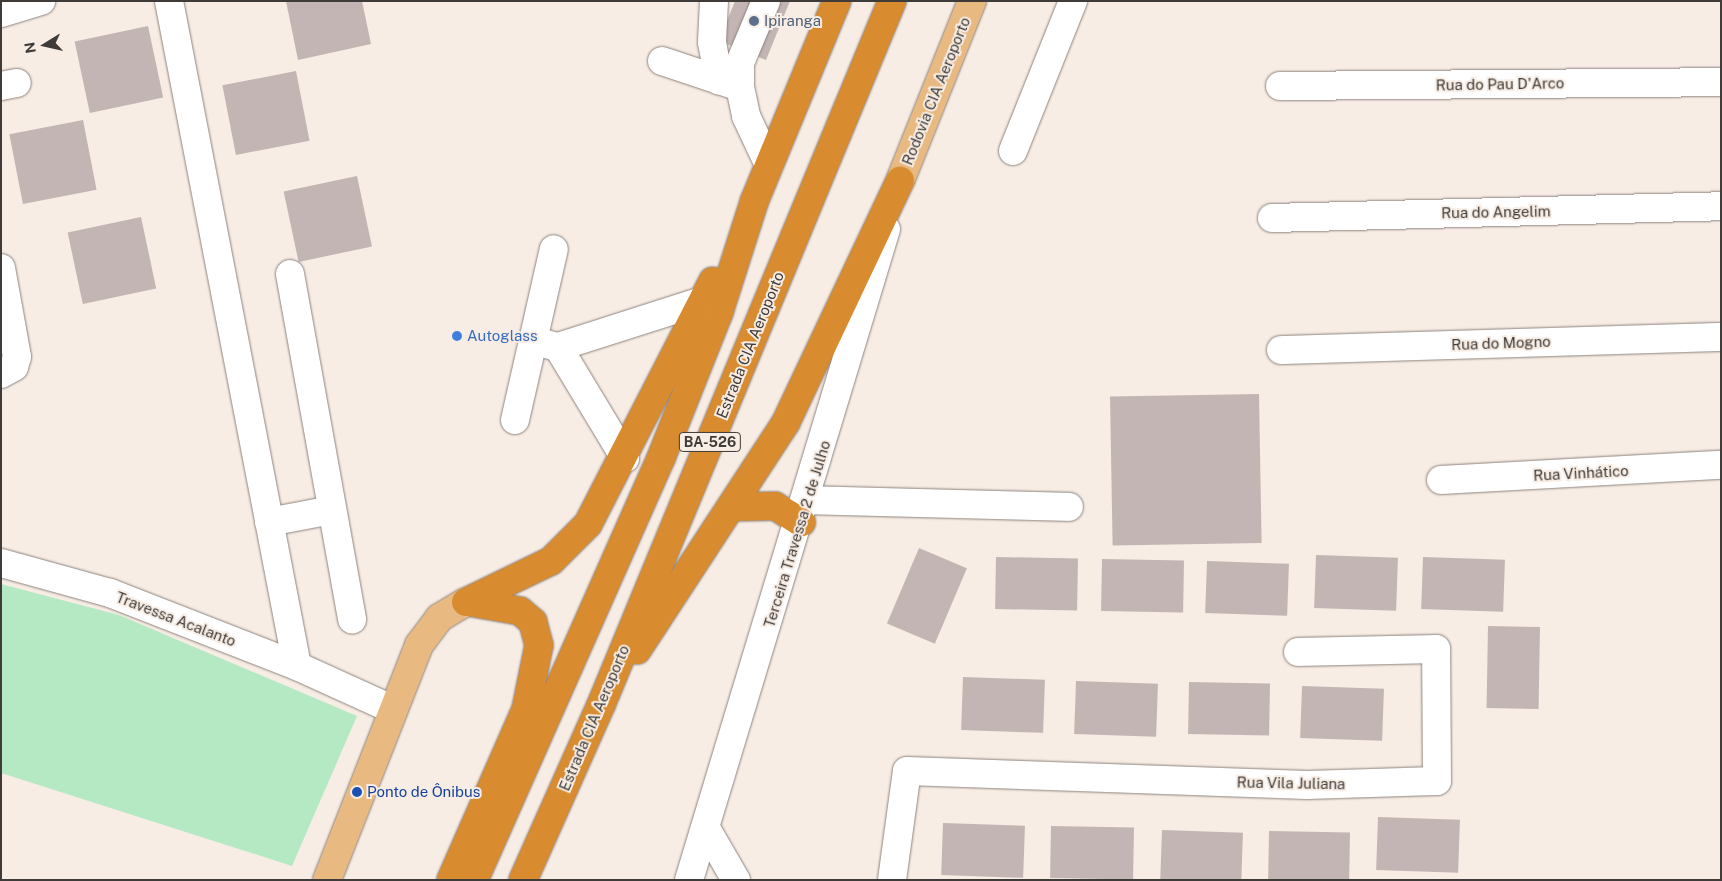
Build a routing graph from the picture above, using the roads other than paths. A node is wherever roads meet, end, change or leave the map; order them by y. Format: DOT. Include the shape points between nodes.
graph roads {
  1 [pos="41,1"];
  2 [pos="169,1"];
  3 [pos="714,1"];
  4 [pos="766,1"];
  5 [pos="837,1"];
  6 [pos="892,1"];
  7 [pos="972,1"];
  8 [pos="1073,1"];
  9 [pos="1,14"];
  10 [pos="662,62"];
  11 [pos="1721,82"];
  12 [pos="730,84"];
  13 [pos="1280,86"];
  14 [pos="1013,152"];
  15 [pos="769,165"];
  16 [pos="900,182"];
  17 [pos="754,202"];
  18 [pos="1721,206"];
  19 [pos="1272,218"];
  20 [pos="554,249"];
  21 [pos="1,268"];
  22 [pos="290,274"];
  23 [pos="705,300"];
  24 [pos="1721,337"];
  25 [pos="546,344"];
  26 [pos="1281,350"];
  27 [pos="1,374"];
  28 [pos="516,420"];
  29 [pos="625,458"];
  30 [pos="1721,465"];
  31 [pos="1441,480"];
  32 [pos="732,507"];
  33 [pos="1069,507"];
  34 [pos="332,510"];
  35 [pos="804,511"];
  36 [pos="268,522"];
  37 [pos="1,563"];
  38 [pos="466,602"];
  39 [pos="352,620"];
  40 [pos="1298,652"];
  41 [pos="297,666"];
  42 [pos="601,705"];
  43 [pos="392,710"];
  44 [pos="708,830"];
  45 [pos="327,880"];
  46 [pos="451,880"];
  47 [pos="474,880"];
  48 [pos="522,880"];
  49 [pos="689,880"];
  50 [pos="736,880"];
  51 [pos="892,880"];
  1 -- 9 [label="street"];
  2 -- 36 [label="street"];
  3 -- 12 [label="street" via="712,42"];
  4 -- 12 [label="street"];
  5 -- 15 [label="highway, BA-526"];
  6 -- 42 [label="highway, Estrada CIA Aeroporto / BA-526"];
  7 -- 16 [label="main road, Rodovia CIA Aeroporto"];
  8 -- 14 [label="street"];
  10 -- 12 [label="street"];
  11 -- 13 [label="street, Rua do Pau D'Arco"];
  12 -- 15 [label="street"];
  15 -- 17 [label="highway, BA-526"];
  16 -- 32 [label="highway" via="786,422"];
  16 -- 35 [label="street, Terceira Travessa 2 de Julho"];
  17 -- 23 [label="highway" via="731,237"];
  17 -- 47 [label="highway, BA-526" via="720,312 661,458"];
  18 -- 19 [label="street, Rua do Angelim"];
  20 -- 25 [label="street"];
  21 -- 27 [label="street" via="17,357 14,368"];
  22 -- 34 [label="street"];
  23 -- 25 [label="street"];
  23 -- 29 [label="highway"];
  24 -- 26 [label="street, Rua do Mogno"];
  25 -- 28 [label="street"];
  25 -- 29 [label="street"];
  29 -- 38 [label="highway" via="572,544 526,576"];
  30 -- 31 [label="street, Rua Vinhático"];
  32 -- 35 [label="highway" via="776,506"];
  32 -- 42 [label="highway"];
  33 -- 35 [label="street"];
  34 -- 36 [label="street"];
  34 -- 39 [label="street"];
  35 -- 44 [label="street, Terceira Travessa 2 de Julho"];
  36 -- 41 [label="street"];
  37 -- 41 [label="street, Travessa Acalanto" via="110,593"];
  38 -- 43 [label="main road" via="428,630"];
  38 -- 46 [label="highway" via="520,611 533,622 539,645 526,709"];
  40 -- 51 [label="street, Rua Vila Juliana" via="1436,649 1437,781 1307,784 907,771"];
  41 -- 43 [label="street, Travessa Acalanto"];
  42 -- 48 [label="highway, Estrada CIA Aeroporto / BA-526"];
  43 -- 45 [label="main road"];
  44 -- 49 [label="street, Terceira Travessa 2 de Julho"];
  44 -- 50 [label="street"];
}
